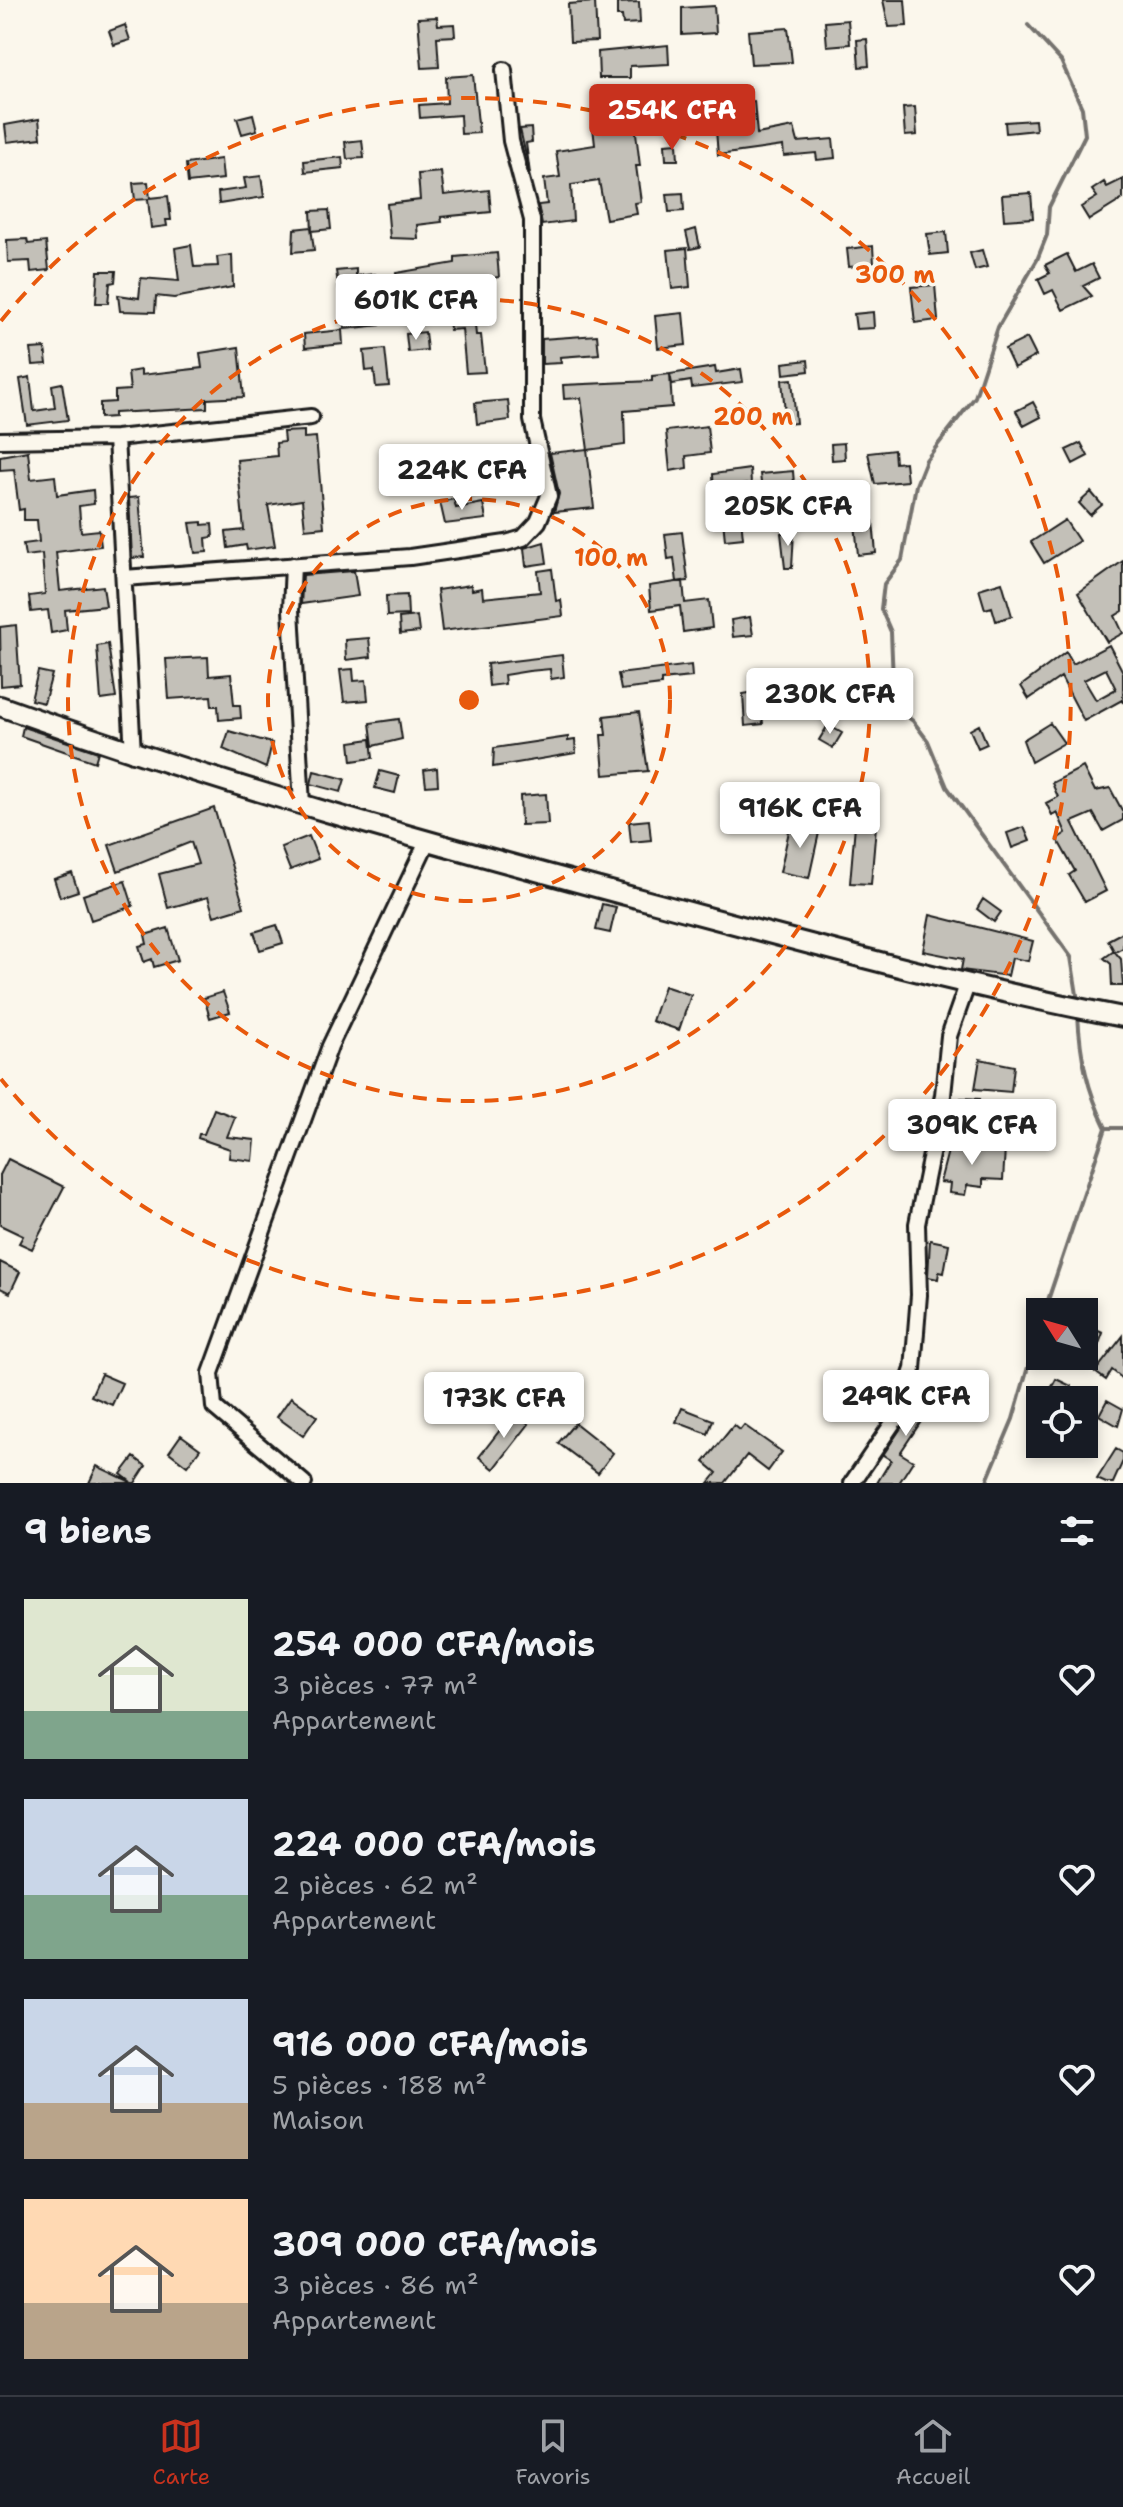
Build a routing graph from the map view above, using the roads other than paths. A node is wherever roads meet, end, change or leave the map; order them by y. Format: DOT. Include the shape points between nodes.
graph roads {
  1 [pos="504,70"];
  2 [pos="311,417"];
  3 [pos="116,438"];
  4 [pos="0,440"];
  5 [pos="293,565"];
  6 [pos="124,578"];
  7 [pos="0,706"];
  8 [pos="133,754"];
  9 [pos="302,805"];
  10 [pos="427,842"];
  11 [pos="967,985"];
  12 [pos="1123,1017"];
  13 [pos="304,1483"];
  14 [pos="852,1483"];
  1 -- 5 [label="street" via="511,141 532,220 532,420 549,496 546,509 523,538 506,543 410,557"];
  2 -- 3 [label="street"];
  3 -- 4 [label="street"];
  3 -- 6 [label="street"];
  5 -- 6 [label="street"];
  5 -- 9 [label="street"];
  6 -- 8 [label="street"];
  7 -- 8 [label="street"];
  8 -- 9 [label="street"];
  9 -- 10 [label="street"];
  10 -- 11 [label="street"];
  10 -- 13 [label="street" via="330,1046 211,1373 214,1407"];
  11 -- 12 [label="street"];
  11 -- 14 [label="street" via="949,1036 917,1224 913,1369 897,1417"];
}
